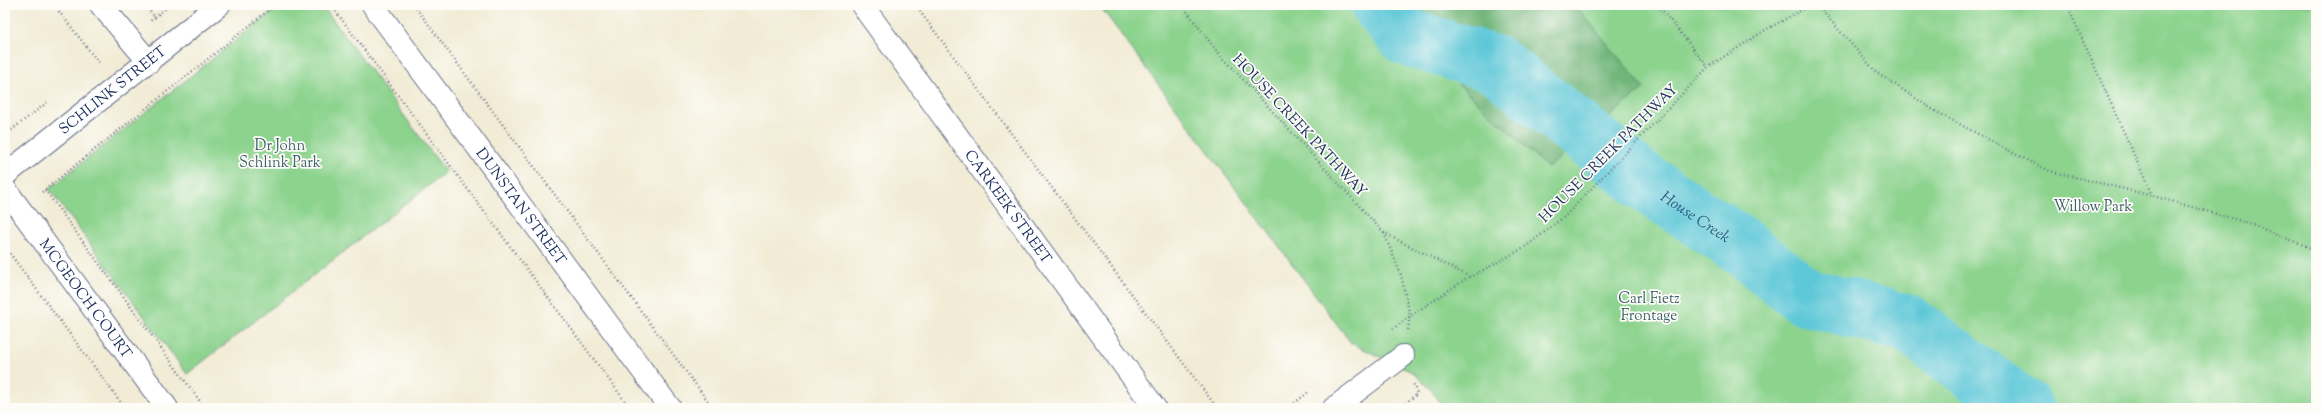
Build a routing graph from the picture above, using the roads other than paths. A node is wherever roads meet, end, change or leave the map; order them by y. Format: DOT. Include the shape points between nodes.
graph roads {
  1 [pos="100,5"];
  2 [pos="219,5"];
  3 [pos="373,5"];
  4 [pos="862,5"];
  5 [pos="149,62"];
  6 [pos="5,174"];
  7 [pos="5,189"];
  8 [pos="1403,356"];
  9 [pos="167,408"];
  10 [pos="670,408"];
  11 [pos="1155,408"];
  12 [pos="1334,408"];
  1 -- 5 [label="street"];
  2 -- 5 [label="street, SCHLINK STREET"];
  3 -- 10 [label="street, DUNSTAN STREET"];
  4 -- 11 [label="street, CARKEEK STREET"];
  5 -- 6 [label="street, SCHLINK STREET"];
  7 -- 9 [label="street, MCGEOCH COURT"];
  8 -- 12 [label="street"];
}
